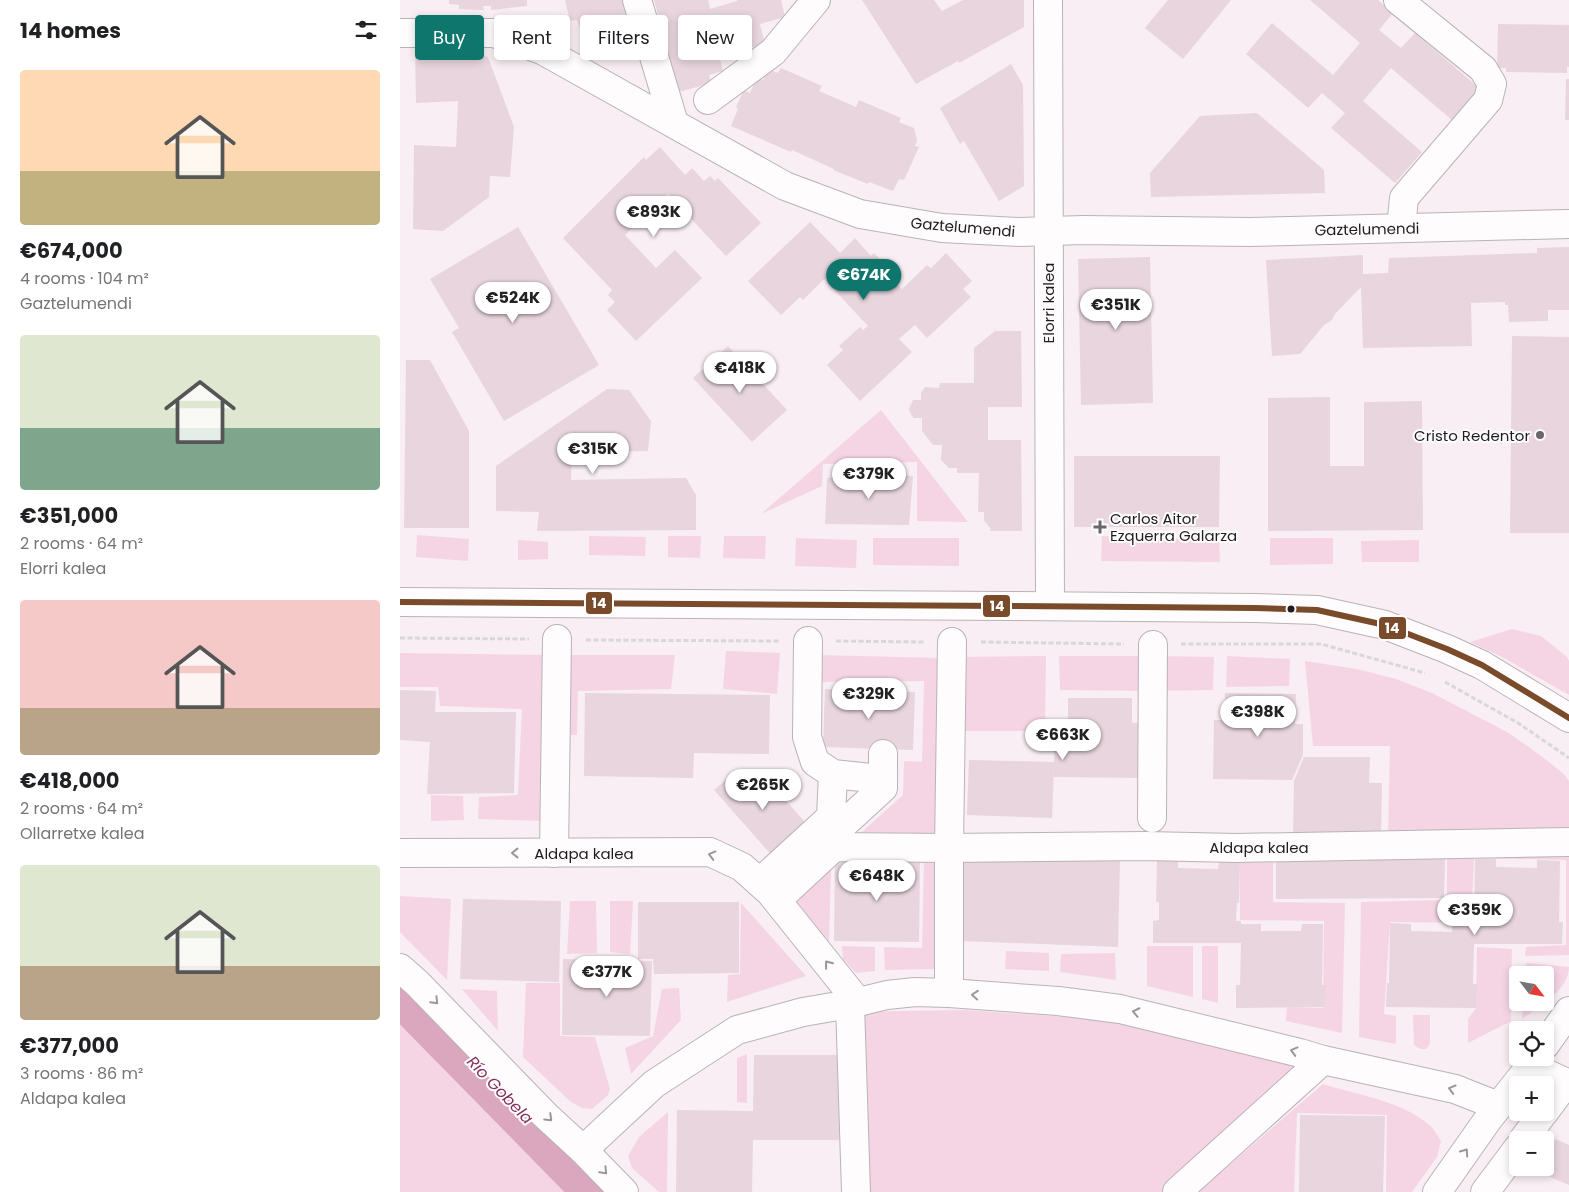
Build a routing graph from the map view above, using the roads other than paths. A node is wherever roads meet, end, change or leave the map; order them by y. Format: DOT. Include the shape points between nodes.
graph roads {
  1 [pos="637,0"];
  2 [pos="814,0"];
  3 [pos="1048,0"];
  4 [pos="1398,0"];
  5 [pos="400,33"];
  6 [pos="708,100"];
  7 [pos="674,123"];
  8 [pos="1569,224"];
  9 [pos="1401,228"];
  10 [pos="1048,231"];
  11 [pos="400,602"];
  12 [pos="1050,606"];
  13 [pos="557,639"];
  14 [pos="808,641"];
  15 [pos="952,642"];
  16 [pos="1153,645"];
  17 [pos="1569,718"];
  18 [pos="883,754"];
  19 [pos="833,774"];
  20 [pos="871,778"];
  21 [pos="1152,818"];
  22 [pos="1569,842"];
  23 [pos="949,848"];
  24 [pos="400,853"];
  25 [pos="554,853"];
  26 [pos="769,891"];
  27 [pos="400,968"];
  28 [pos="948,994"];
  29 [pos="854,1003"];
  30 [pos="1569,1011"];
  31 [pos="1554,1032"];
  32 [pos="1324,1060"];
  33 [pos="1529,1066"];
  34 [pos="1548,1066"];
  35 [pos="1567,1084"];
  36 [pos="1554,1100"];
  37 [pos="1498,1106"];
  38 [pos="583,1150"];
  39 [pos="1509,1160"];
  40 [pos="624,1192"];
  41 [pos="856,1192"];
  42 [pos="1177,1192"];
  43 [pos="1437,1192"];
  44 [pos="1485,1192"];
  1 -- 7 [label="street"];
  2 -- 6 [label="street" via="774,52"];
  3 -- 10 [label="street, Elorri kalea"];
  4 -- 9 [label="street" via="1483,69 1492,84 1488,100 1404,198"];
  5 -- 7 [label="street, Gaztelumendi" via="494,33 542,50"];
  7 -- 10 [label="street, Gaztelumendi" via="785,186 860,214 942,228"];
  8 -- 9 [label="street, Gaztelumendi"];
  9 -- 10 [label="street, Gaztelumendi" via="1249,232"];
  10 -- 12 [label="street, Elorri kalea"];
  11 -- 12 [label="street"];
  12 -- 17 [label="street" via="1317,610 1385,626 1447,649 1482,665"];
  13 -- 25 [label="street"];
  14 -- 19 [label="street" via="807,737 814,762"];
  15 -- 23 [label="street"];
  16 -- 21 [label="street"];
  18 -- 26 [label="street" via="884,788"];
  19 -- 20 [label="street"];
  19 -- 26 [label="street" via="831,817"];
  22 -- 23 [label="street, Aldapa kalea" via="1236,848"];
  23 -- 26 [label="street, Aldapa kalea" via="834,847"];
  23 -- 28 [label="street"];
  25 -- 24 [label="street, Aldapa kalea, one-way"];
  26 -- 25 [label="street, Aldapa kalea, one-way" via="742,867 710,852"];
  29 -- 26 [label="street, Aldapa kalea, one-way"];
  27 -- 38 [label="street, one-way"];
  28 -- 29 [label="street" via="915,992"];
  32 -- 28 [label="street, one-way" via="1120,1009 1058,1001"];
  29 -- 38 [label="street" via="803,1012 736,1030 654,1084"];
  29 -- 41 [label="street"];
  30 -- 31 [label="street"];
  37 -- 32 [label="street, one-way" via="1455,1090"];
  32 -- 42 [label="street"];
  33 -- 37 [label="street"];
  34 -- 35 [label="street"];
  35 -- 36 [label="street"];
  43 -- 37 [label="street, one-way"];
  38 -- 40 [label="street, one-way"];
  39 -- 44 [label="street"];
}
